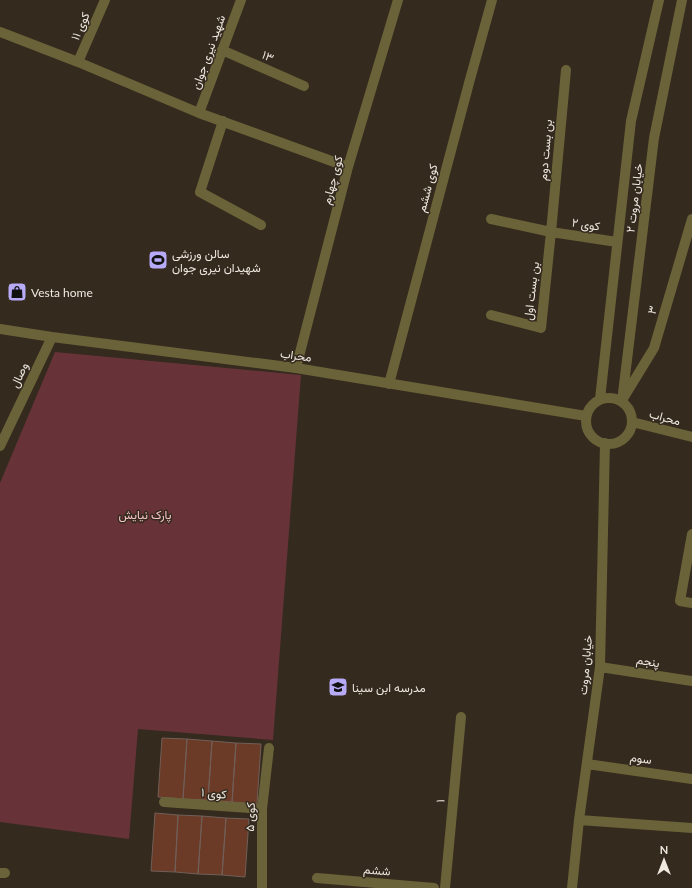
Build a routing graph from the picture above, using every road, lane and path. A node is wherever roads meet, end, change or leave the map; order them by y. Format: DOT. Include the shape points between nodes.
graph roads {
  1 [pos="105,0"];
  2 [pos="398,0"];
  3 [pos="492,0"];
  4 [pos="659,0"];
  5 [pos="682,0"];
  6 [pos="237,1"];
  7 [pos="0,32"];
  8 [pos="222,50"];
  9 [pos="78,62"];
  10 [pos="566,70"];
  11 [pos="304,86"];
  12 [pos="199,113"];
  13 [pos="223,121"];
  14 [pos="348,167"];
  15 [pos="490,219"];
  16 [pos="692,219"];
  17 [pos="261,225"];
  18 [pos="551,232"];
  19 [pos="618,242"];
  20 [pos="491,315"];
  21 [pos="0,329"];
  22 [pos="52,337"];
  23 [pos="296,368"];
  24 [pos="388,384"];
  25 [pos="600,399"];
  26 [pos="622,402"];
  27 [pos="586,416"];
  28 [pos="632,422"];
  29 [pos="692,437"];
  30 [pos="605,443"];
  31 [pos="0,446"];
  32 [pos="692,534"];
  33 [pos="688,571"];
  34 [pos="692,602"];
  35 [pos="600,667"];
  36 [pos="692,681"];
  37 [pos="461,717"];
  38 [pos="269,748"];
  39 [pos="587,764"];
  40 [pos="692,778"];
  41 [pos="164,802"];
  42 [pos="262,809"];
  43 [pos="579,820"];
  44 [pos="692,828"];
  45 [pos="317,878"];
  46 [pos="262,888"];
  47 [pos="434,888"];
  48 [pos="445,888"];
  49 [pos="572,888"];
  1 -- 9 [label="street, کوی ۱۱"];
  2 -- 14 [label="street, کوی چهارم"];
  3 -- 24 [label="street, کوی ششم"];
  4 -- 19 [label="street, خیابان مروت ۲" via="631,121"];
  5 -- 26 [label="street, خیابان مروت ۲" via="654,138"];
  6 -- 8 [label="street, شهید نیری جوان"];
  7 -- 9 [label="street"];
  8 -- 11 [label="street, ۱۳"];
  8 -- 12 [label="street, شهید نیری جوان"];
  9 -- 12 [label="street"];
  10 -- 18 [label="street, بن بست دوم"];
  12 -- 13 [label="street"];
  13 -- 14 [label="street"];
  13 -- 17 [label="street" via="200,192"];
  14 -- 23 [label="street, کوی چهارم"];
  15 -- 18 [label="street, کوی ۲"];
  16 -- 26 [label="street, ۳" via="654,348"];
  18 -- 19 [label="street, کوی ۲"];
  18 -- 20 [label="street, بن بست اول" via="541,328"];
  19 -- 25 [label="street, خیابان مروت ۲"];
  21 -- 22 [label="street, محراب"];
  22 -- 23 [label="street, محراب"];
  22 -- 31 [label="street, وصال"];
  23 -- 24 [label="street, محراب"];
  24 -- 27 [label="street, محراب"];
  25 -- 26 [label="street" via="615,398"];
  25 -- 27 [label="street" via="589,409"];
  26 -- 28 [label="street" via="628,407"];
  27 -- 30 [label="street" via="588,430 592,436"];
  28 -- 29 [label="street, محراب"];
  28 -- 30 [label="street" via="626,436 620,441"];
  30 -- 35 [label="street, خیابان مروت"];
  32 -- 33 [label="street"];
  33 -- 34 [label="street" via="680,601"];
  35 -- 36 [label="street, پنجم"];
  35 -- 39 [label="street, خیابان مروت"];
  37 -- 48 [label="street, ۱"];
  38 -- 42 [label="street, کوی ۵"];
  39 -- 40 [label="street, سوم"];
  39 -- 43 [label="street, خیابان مروت"];
  41 -- 42 [label="street, کوی ۱"];
  42 -- 46 [label="street, کوی ۵"];
  43 -- 44 [label="street"];
  43 -- 49 [label="street, خیابان مروت"];
  45 -- 47 [label="street, ششم"];
}
